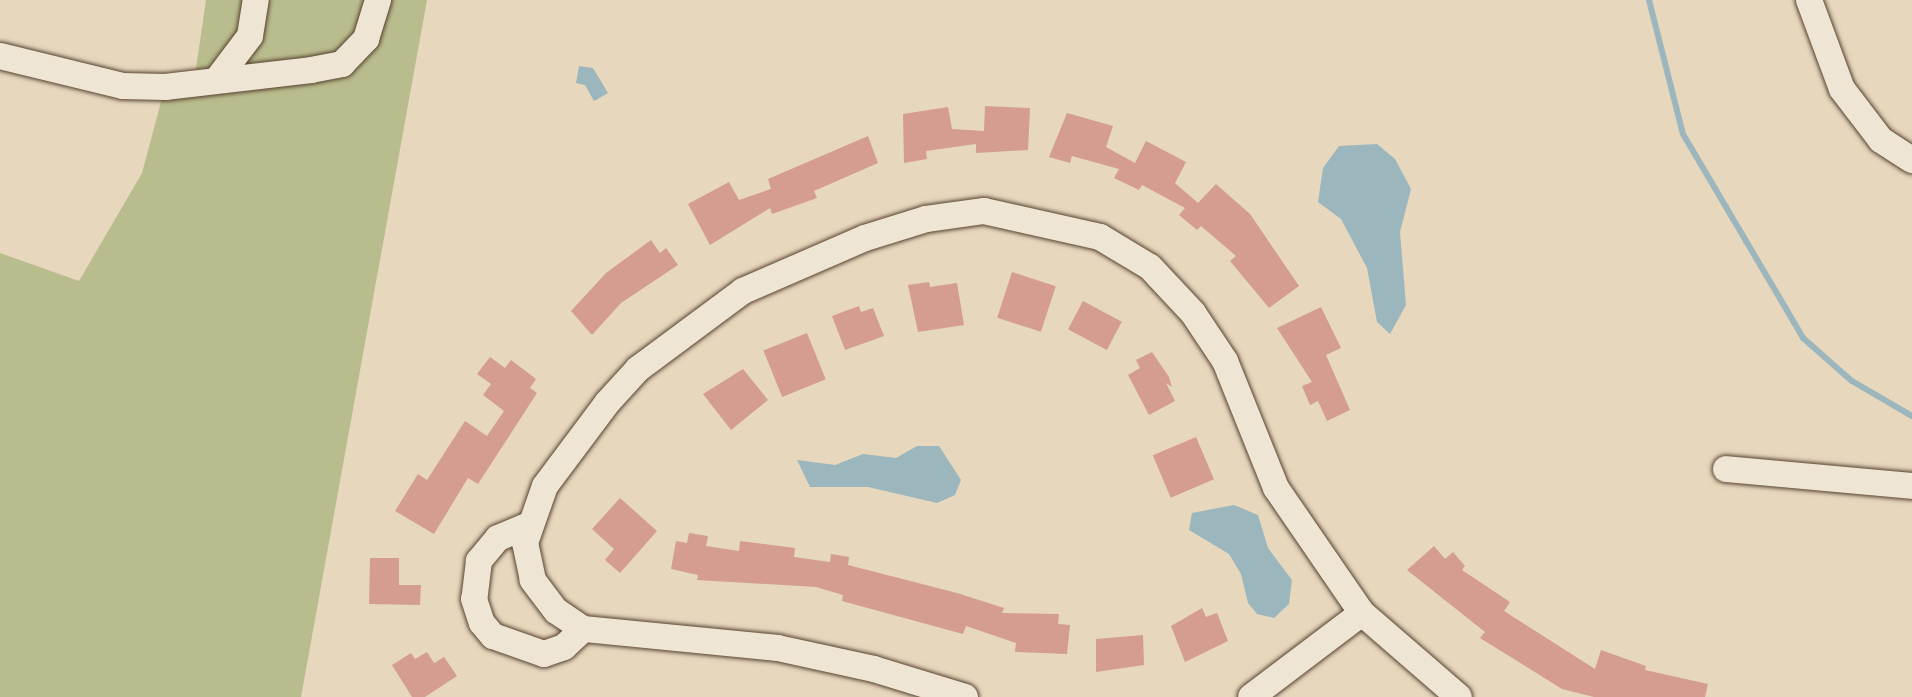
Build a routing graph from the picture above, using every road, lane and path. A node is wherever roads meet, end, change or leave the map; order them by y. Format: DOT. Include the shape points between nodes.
graph roads {
  1 [pos="256,0"];
  2 [pos="378,0"];
  3 [pos="1809,0"];
  4 [pos="0,56"];
  5 [pos="219,77"];
  6 [pos="1912,160"];
  7 [pos="1726,469"];
  8 [pos="1912,486"];
  9 [pos="529,525"];
  10 [pos="1362,613"];
  11 [pos="583,629"];
  12 [pos="965,697"];
  13 [pos="1251,697"];
  14 [pos="1459,697"];
  1 -- 5 [label="street" via="250,36"];
  2 -- 5 [label="street" via="366,39 342,64"];
  3 -- 6 [label="street" via="1842,89 1881,140"];
  4 -- 5 [label="street" via="123,86 165,87"];
  7 -- 8 [label="street"];
  9 -- 10 [label="street" via="545,486 638,369 743,291 865,238 926,219 984,211 1100,237 1150,267 1193,313 1225,361 1276,488"];
  9 -- 11 [label="street" via="525,543 533,580 556,611"];
  9 -- 11 [label="street" via="498,538 479,561 474,599 482,623 493,636 544,654 564,647"];
  10 -- 13 [label="street"];
  10 -- 14 [label="street"];
  11 -- 12 [label="street" via="778,648 874,669"];
}
